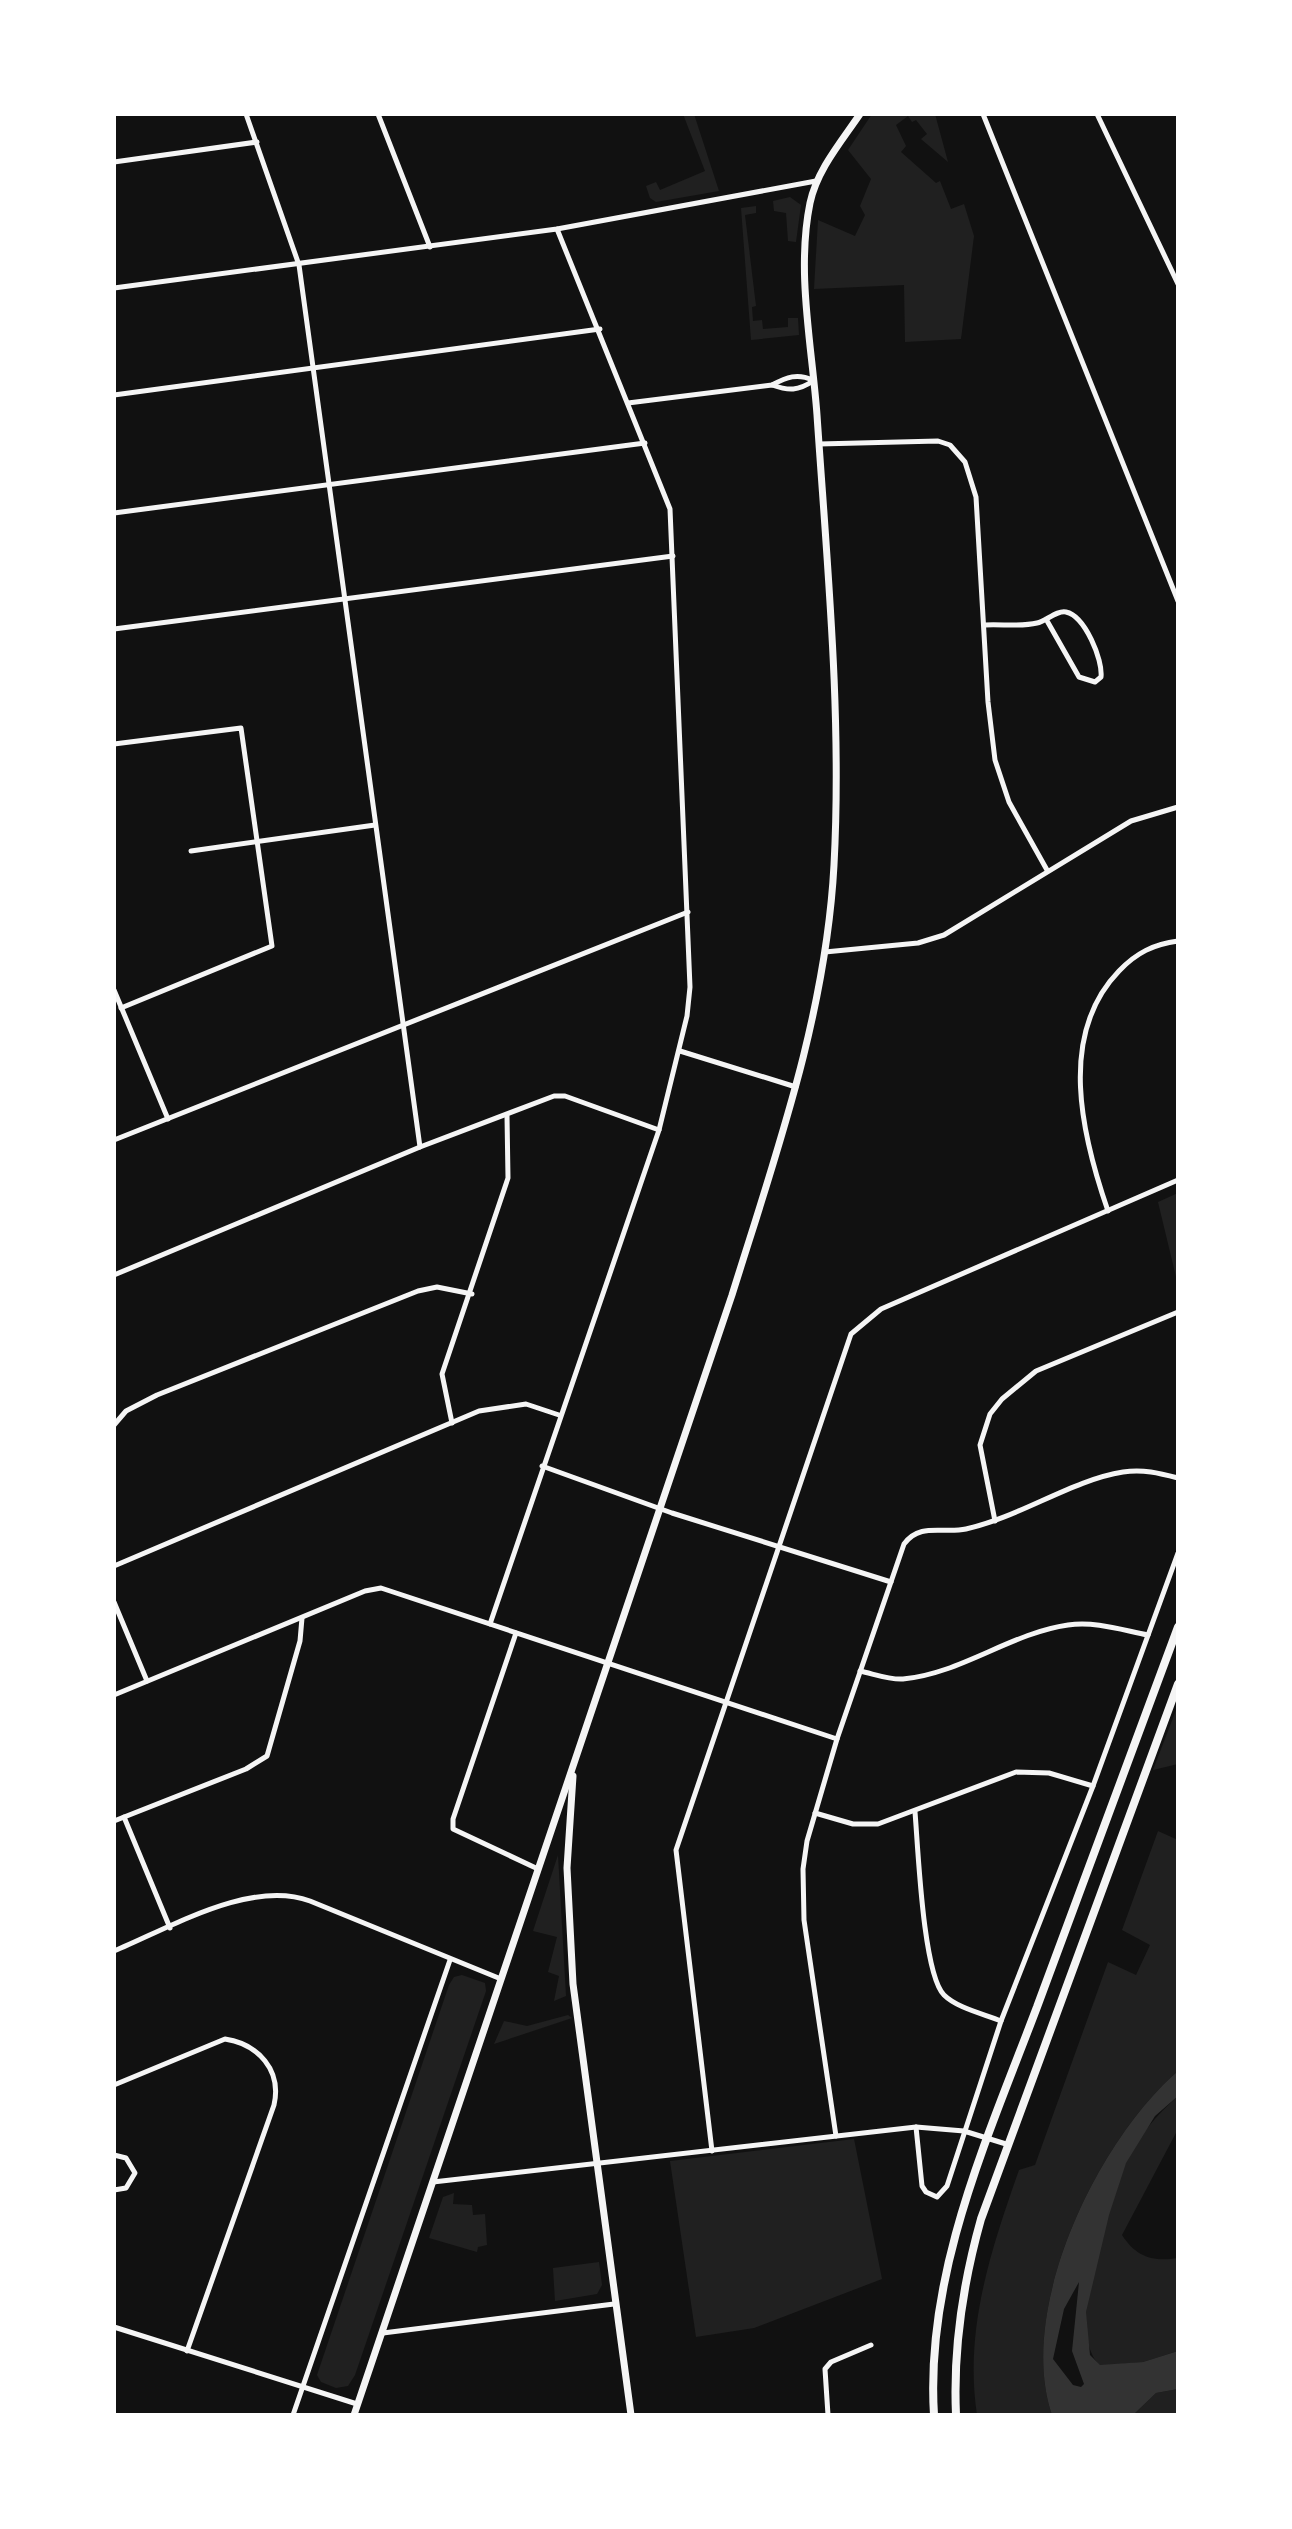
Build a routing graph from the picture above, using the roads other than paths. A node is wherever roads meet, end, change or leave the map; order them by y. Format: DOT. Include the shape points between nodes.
graph roads {
  1 [pos="246,114"];
  2 [pos="378,114"];
  3 [pos="860,114"];
  4 [pos="983,114"];
  5 [pos="1097,114"];
  6 [pos="257,142"];
  7 [pos="114,162"];
  8 [pos="816,181"];
  9 [pos="557,229"];
  10 [pos="430,247"];
  11 [pos="299,265"];
  12 [pos="1178,284"];
  13 [pos="114,288"];
  14 [pos="600,329"];
  15 [pos="312,368"];
  16 [pos="814,380"];
  17 [pos="772,385"];
  18 [pos="114,395"];
  19 [pos="628,403"];
  20 [pos="645,443"];
  21 [pos="819,444"];
  22 [pos="328,485"];
  23 [pos="114,513"];
  24 [pos="673,556"];
  25 [pos="344,600"];
  26 [pos="1178,601"];
  27 [pos="1046,619"];
  28 [pos="985,625"];
  29 [pos="114,629"];
  30 [pos="114,744"];
  31 [pos="1178,807"];
  32 [pos="375,825"];
  33 [pos="257,842"];
  34 [pos="191,851"];
  35 [pos="1047,870"];
  36 [pos="688,912"];
  37 [pos="1178,941"];
  38 [pos="825,952"];
  39 [pos="114,990"];
  40 [pos="121,1008"];
  41 [pos="403,1024"];
  42 [pos="680,1051"];
  43 [pos="796,1087"];
  44 [pos="507,1116"];
  45 [pos="168,1119"];
  46 [pos="659,1130"];
  47 [pos="114,1140"];
  48 [pos="420,1147"];
  49 [pos="1178,1180"];
  50 [pos="1108,1211"];
  51 [pos="114,1275"];
  52 [pos="472,1294"];
  53 [pos="1178,1312"];
  54 [pos="559,1415"];
  55 [pos="452,1423"];
  56 [pos="114,1425"];
  57 [pos="542,1466"];
  58 [pos="1178,1478"];
  59 [pos="657,1508"];
  60 [pos="995,1521"];
  61 [pos="776,1546"];
  62 [pos="1178,1553"];
  63 [pos="114,1566"];
  64 [pos="891,1582"];
  65 [pos="114,1602"];
  66 [pos="302,1618"];
  67 [pos="490,1624"];
  68 [pos="1178,1627"];
  69 [pos="516,1633"];
  70 [pos="1148,1635"];
  71 [pos="608,1663"];
  72 [pos="860,1671"];
  73 [pos="147,1681"];
  74 [pos="1178,1684"];
  75 [pos="114,1695"];
  76 [pos="725,1702"];
  77 [pos="837,1739"];
  78 [pos="573,1766"];
  79 [pos="1093,1786"];
  80 [pos="915,1812"];
  81 [pos="815,1813"];
  82 [pos="124,1817"];
  83 [pos="114,1821"];
  84 [pos="539,1869"];
  85 [pos="170,1928"];
  86 [pos="114,1951"];
  87 [pos="450,1960"];
  88 [pos="501,1979"];
  89 [pos="1001,2021"];
  90 [pos="114,2085"];
  91 [pos="916,2127"];
  92 [pos="964,2131"];
  93 [pos="836,2136"];
  94 [pos="988,2138"];
  95 [pos="1006,2144"];
  96 [pos="712,2151"];
  97 [pos="114,2155"];
  98 [pos="599,2165"];
  99 [pos="433,2182"];
  100 [pos="114,2190"];
  101 [pos="614,2304"];
  102 [pos="114,2327"];
  103 [pos="383,2333"];
  104 [pos="871,2345"];
  105 [pos="187,2351"];
  106 [pos="302,2389"];
  107 [pos="357,2404"];
  108 [pos="293,2415"];
  109 [pos="354,2415"];
  110 [pos="631,2415"];
  111 [pos="828,2415"];
  112 [pos="934,2415"];
  113 [pos="956,2415"];
  1 -- 6 [label="street"];
  2 -- 10 [label="street"];
  3 -- 8 [label="street"];
  4 -- 26 [label="street"];
  5 -- 12 [label="street"];
  6 -- 7 [label="street"];
  6 -- 11 [label="street"];
  8 -- 9 [label="street"];
  8 -- 16 [label="street" via="804,253"];
  9 -- 10 [label="street"];
  9 -- 14 [label="street"];
  10 -- 11 [label="street"];
  11 -- 13 [label="street"];
  11 -- 15 [label="street"];
  14 -- 15 [label="street"];
  14 -- 19 [label="street"];
  15 -- 18 [label="street"];
  15 -- 22 [label="street"];
  16 -- 17 [label="street" via="802,375"];
  16 -- 17 [label="street" via="797,390"];
  16 -- 21 [label="street"];
  17 -- 19 [label="street"];
  19 -- 20 [label="street"];
  20 -- 22 [label="street"];
  20 -- 24 [label="street" via="670,509"];
  21 -- 28 [label="street" via="938,441 958,452 976,497"];
  21 -- 38 [label="street" via="835,768 834,867"];
  22 -- 23 [label="street"];
  22 -- 25 [label="street"];
  24 -- 25 [label="street"];
  24 -- 36 [label="street"];
  25 -- 29 [label="street"];
  25 -- 32 [label="street"];
  27 -- 27 [label="street" via="1062,611 1075,617 1098,657 1101,677 1095,682 1079,677"];
  27 -- 28 [label="street" via="1028,625"];
  28 -- 35 [label="street" via="988,702 1000,781"];
  30 -- 33 [label="street" via="241,728"];
  31 -- 35 [label="street" via="1131,821"];
  32 -- 33 [label="street"];
  32 -- 41 [label="street"];
  33 -- 34 [label="street"];
  33 -- 40 [label="street" via="272,946"];
  35 -- 38 [label="street" via="944,935 918,943"];
  36 -- 41 [label="street"];
  36 -- 42 [label="street" via="690,987"];
  37 -- 50 [label="street" via="1141,952 1125,965 1106,984 1088,1022 1083,1122"];
  38 -- 43 [label="street"];
  39 -- 40 [label="street"];
  40 -- 45 [label="street"];
  41 -- 45 [label="street"];
  41 -- 48 [label="street"];
  42 -- 43 [label="street"];
  42 -- 46 [label="street"];
  43 -- 59 [label="street" via="732,1295"];
  44 -- 46 [label="street" via="565,1096"];
  44 -- 48 [label="street"];
  44 -- 52 [label="street" via="508,1178"];
  45 -- 47 [label="street"];
  46 -- 54 [label="street"];
  48 -- 51 [label="street"];
  49 -- 50 [label="street"];
  50 -- 61 [label="street" via="881,1309 857,1326 836,1368"];
  52 -- 55 [label="street" via="442,1374"];
  52 -- 56 [label="street" via="437,1287 418,1291 157,1395 126,1411"];
  53 -- 60 [label="street" via="1036,1371 1002,1399 990,1414 980,1445"];
  54 -- 55 [label="street" via="526,1404 500,1405"];
  54 -- 57 [label="street"];
  55 -- 63 [label="street"];
  57 -- 59 [label="street"];
  57 -- 67 [label="street"];
  58 -- 60 [label="street" via="1149,1470 1119,1472"];
  59 -- 61 [label="street"];
  59 -- 71 [label="street"];
  60 -- 64 [label="street" via="963,1530 924,1529 910,1536"];
  61 -- 64 [label="street"];
  61 -- 76 [label="street"];
  62 -- 70 [label="street"];
  64 -- 72 [label="street"];
  65 -- 73 [label="street"];
  66 -- 67 [label="street" via="381,1588"];
  66 -- 73 [label="street"];
  66 -- 82 [label="street" via="267,1756"];
  67 -- 69 [label="street"];
  68 -- 94 [label="main road"];
  69 -- 71 [label="street"];
  69 -- 84 [label="street" via="453,1829"];
  70 -- 72 [label="street" via="1071,1624 922,1676 899,1679"];
  70 -- 79 [label="street"];
  71 -- 76 [label="street"];
  71 -- 78 [label="street"];
  72 -- 77 [label="street"];
  73 -- 75 [label="street"];
  74 -- 95 [label="main road"];
  76 -- 77 [label="street"];
  76 -- 96 [label="street" via="676,1850"];
  77 -- 81 [label="street"];
  78 -- 84 [label="street"];
  78 -- 98 [label="street" via="568,1926"];
  79 -- 80 [label="street" via="1049,1773 1016,1772"];
  79 -- 89 [label="street"];
  80 -- 81 [label="street" via="865,1825"];
  80 -- 89 [label="street" via="935,1979 943,1995"];
  81 -- 93 [label="street" via="803,1869 804,1920"];
  82 -- 83 [label="street"];
  82 -- 85 [label="street"];
  84 -- 88 [label="street"];
  85 -- 86 [label="street"];
  85 -- 87 [label="street" via="239,1900 277,1893 310,1901"];
  87 -- 88 [label="street"];
  87 -- 106 [label="street"];
  88 -- 99 [label="street"];
  89 -- 92 [label="street"];
  90 -- 105 [label="street" via="225,2039 241,2041 264,2057 274,2082 274,2105"];
  91 -- 92 [label="street"];
  91 -- 92 [label="street" via="922,2186 937,2197 947,2186"];
  91 -- 93 [label="street"];
  92 -- 94 [label="street"];
  93 -- 96 [label="street"];
  94 -- 95 [label="street"];
  94 -- 112 [label="main road" via="945,2276 933,2357"];
  95 -- 113 [label="main road" via="965,2282 955,2353"];
  96 -- 98 [label="street"];
  97 -- 100 [label="street" via="126,2158 135,2173 126,2188"];
  98 -- 99 [label="street"];
  98 -- 101 [label="street"];
  99 -- 103 [label="street"];
  101 -- 103 [label="street"];
  101 -- 110 [label="street"];
  102 -- 105 [label="street"];
  103 -- 107 [label="street"];
  104 -- 111 [label="street" via="825,2369"];
  105 -- 106 [label="street"];
  106 -- 107 [label="street"];
  106 -- 108 [label="street"];
  107 -- 109 [label="street"];
}
